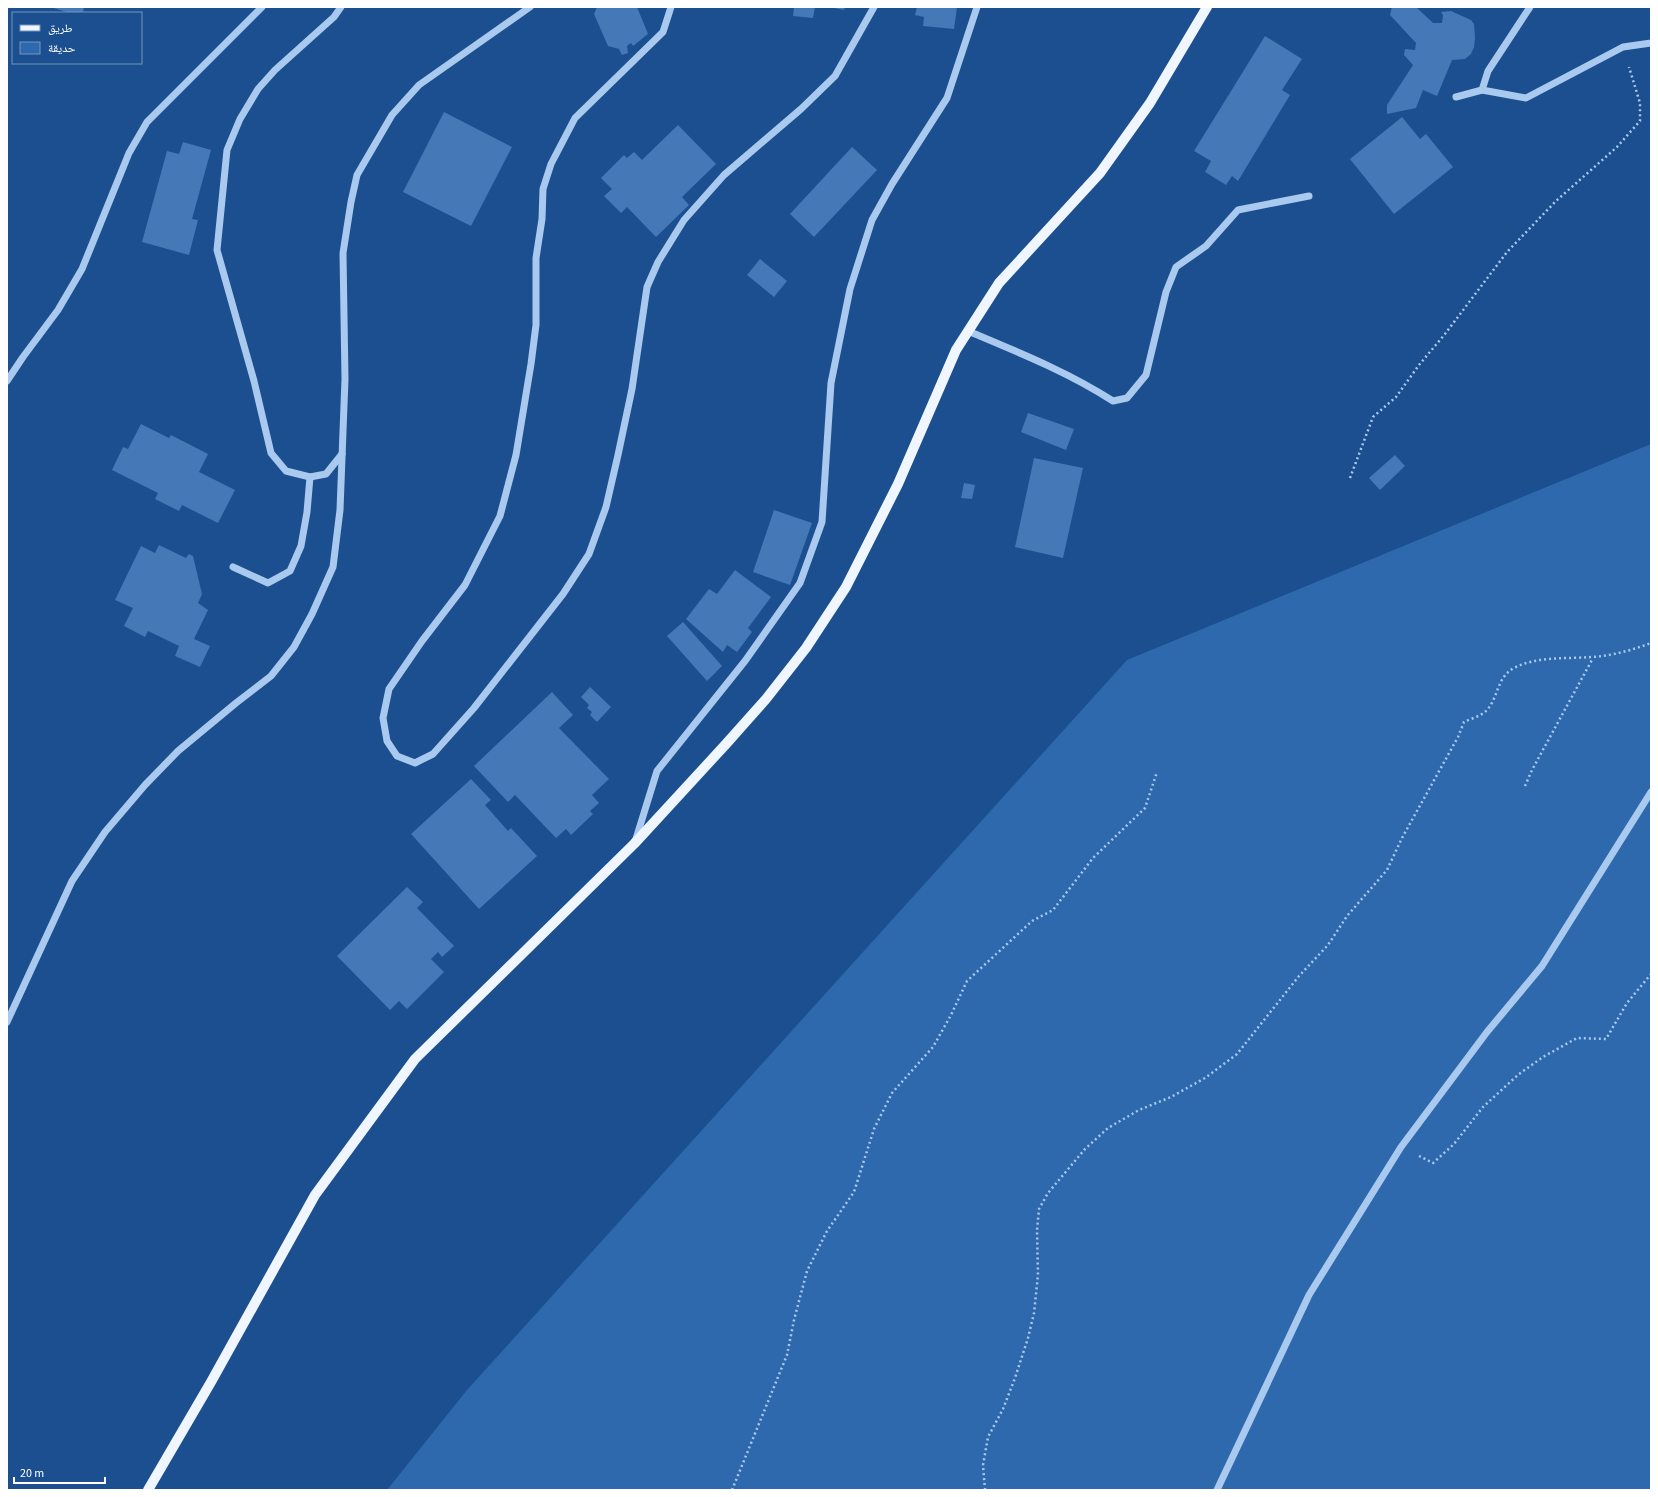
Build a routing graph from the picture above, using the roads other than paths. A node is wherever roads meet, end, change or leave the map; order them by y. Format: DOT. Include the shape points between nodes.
graph roads {
  1 [pos="262,7"];
  2 [pos="341,7"];
  3 [pos="530,7"];
  4 [pos="671,7"];
  5 [pos="874,7"];
  6 [pos="977,7"];
  7 [pos="1207,7"];
  8 [pos="1530,7"];
  9 [pos="1651,43"];
  10 [pos="1482,90"];
  11 [pos="1456,97"];
  12 [pos="1309,196"];
  13 [pos="968,331"];
  14 [pos="7,381"];
  15 [pos="342,454"];
  16 [pos="310,478"];
  17 [pos="233,567"];
  18 [pos="1651,792"];
  19 [pos="634,844"];
  20 [pos="7,1022"];
  21 [pos="148,1490"];
  22 [pos="1217,1490"];
  1 -- 14 [label="street" via="147,122 129,153 82,269 58,310"];
  2 -- 16 [label="street" via="334,17 275,70 258,89 240,119 227,150 217,250 254,381 271,453 286,471"];
  3 -- 15 [label="street" via="419,86 392,115 357,175 343,253 345,379"];
  4 -- 5 [label="street" via="663,32 575,118 551,164 543,189 542,219 536,258 536,325 531,364 516,455 500,516 464,585 389,689 383,718 387,741 397,756 415,763 433,754 474,708 563,594 588,554 606,507 632,389 647,287 658,262 684,220 724,175 835,76"];
  6 -- 19 [label="street" via="947,98 872,220 850,289 831,383 822,522 800,583 745,661 657,771"];
  7 -- 13 [label="main road" via="1150,103 1100,173 999,283"];
  8 -- 10 [label="street" via="1488,71"];
  9 -- 10 [label="street" via="1623,47 1526,98"];
  10 -- 11 [label="street"];
  12 -- 13 [label="street" via="1238,210 1206,246 1176,267 1166,292 1146,375 1127,398 1113,400 1035,359"];
  13 -- 19 [label="main road" via="956,350 898,484 846,587 814,636 766,699"];
  15 -- 16 [label="street" via="326,474"];
  15 -- 20 [label="street" via="340,510 333,567 294,647 271,676 178,751 105,832 72,881"];
  16 -- 17 [label="street" via="301,546 290,571 268,583"];
  18 -- 22 [label="street" via="1542,966 1487,1032 1401,1147 1309,1295"];
  19 -- 21 [label="main road" via="415,1059 315,1195"];
}
